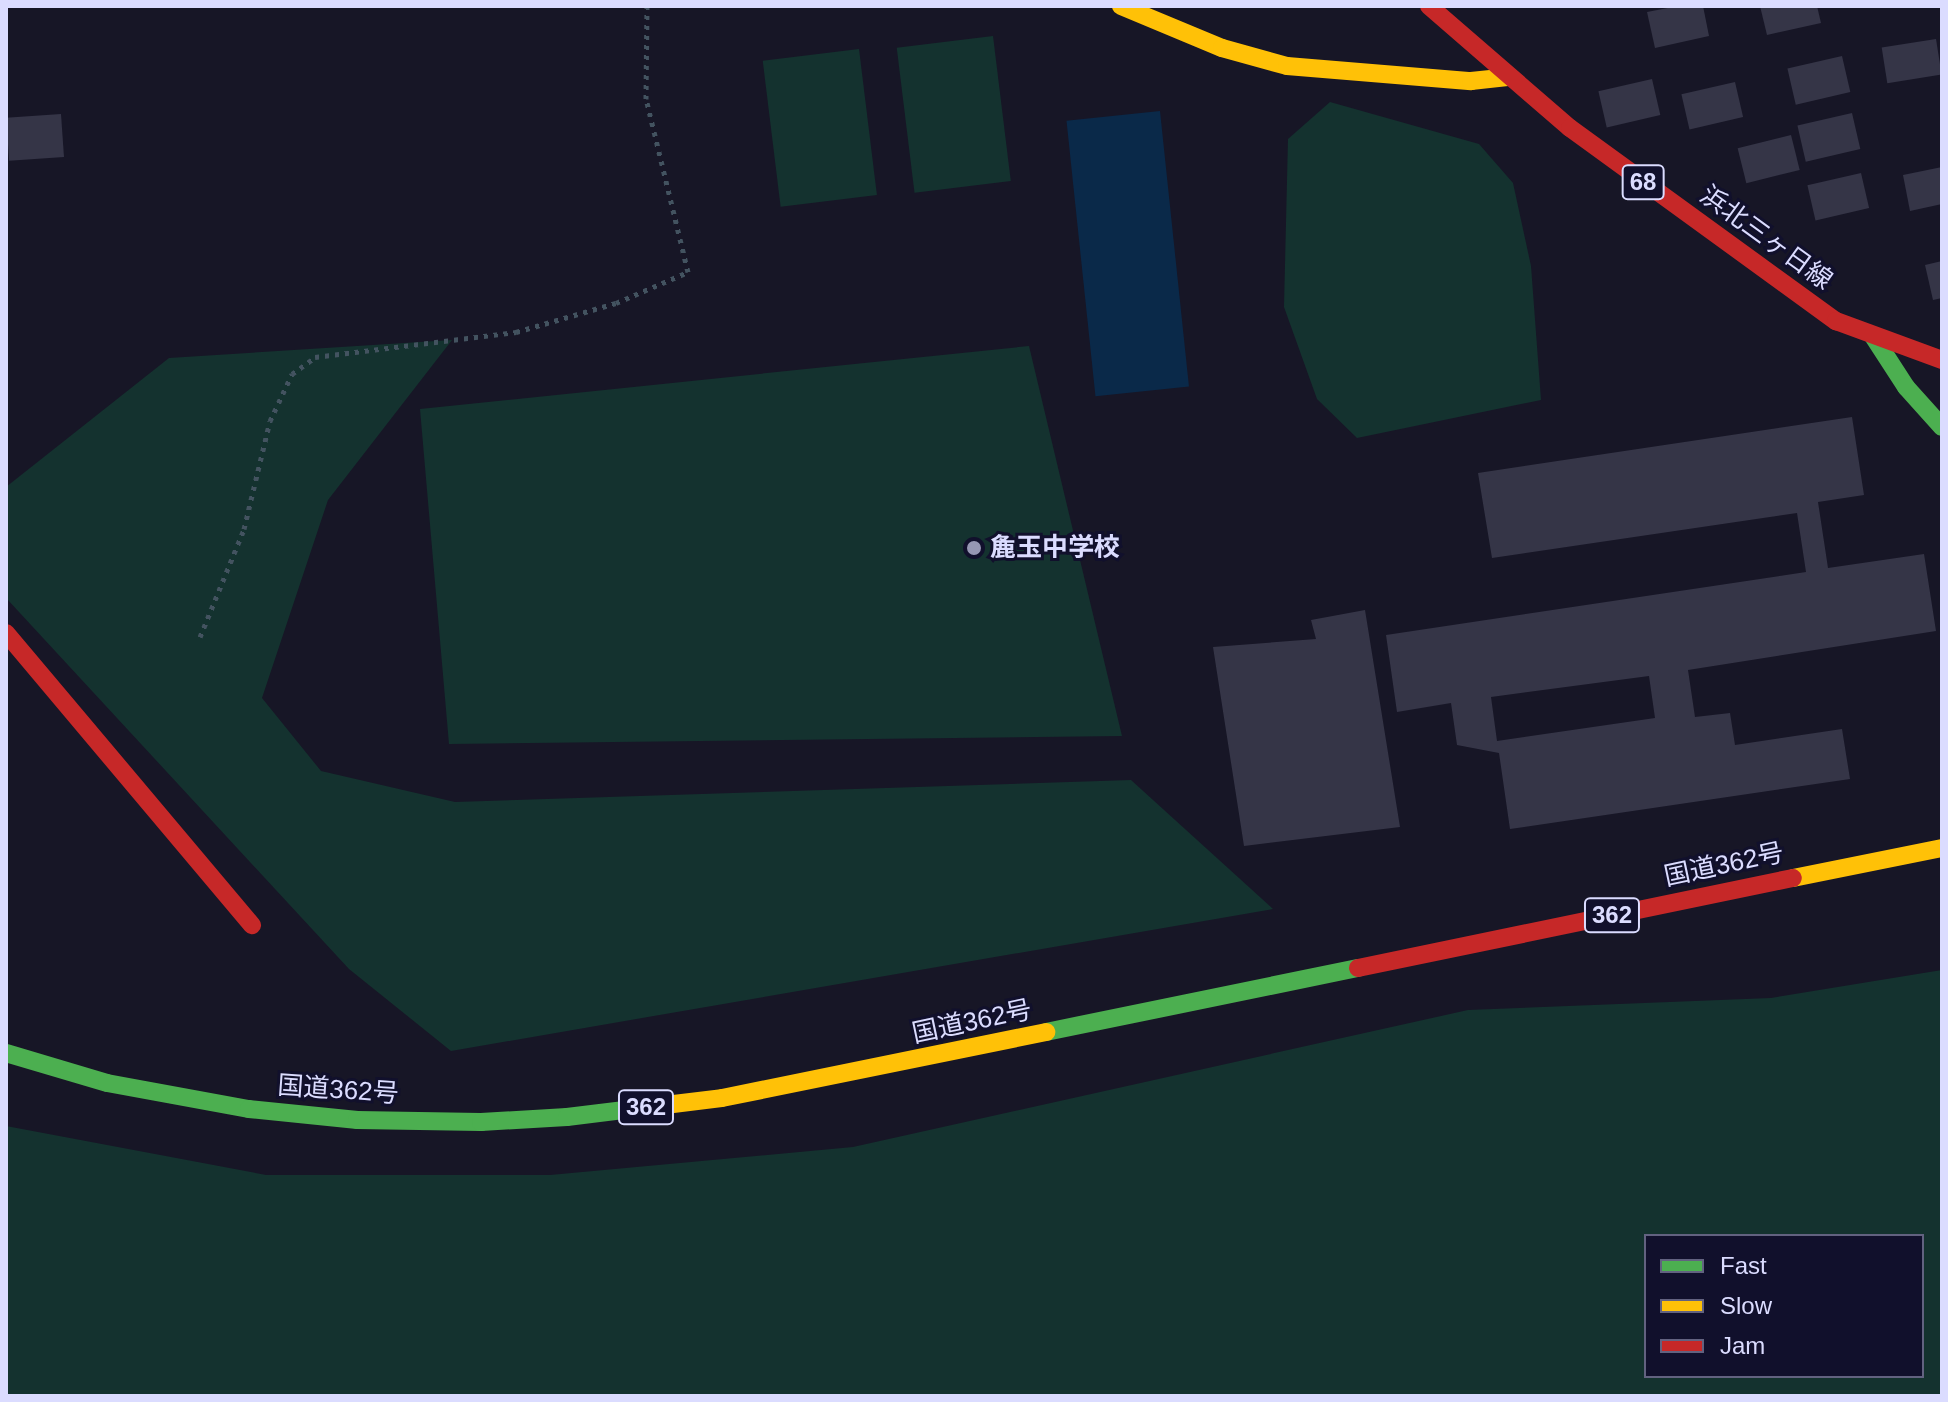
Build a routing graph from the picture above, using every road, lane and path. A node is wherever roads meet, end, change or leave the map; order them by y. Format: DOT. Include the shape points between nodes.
graph roads {
  1 [pos="647,6"];
  2 [pos="1121,6"];
  3 [pos="1429,6"];
  4 [pos="1510,77"];
  5 [pos="1873,336"];
  6 [pos="1942,360"];
  7 [pos="1942,427"];
  8 [pos="6,633"];
  9 [pos="200,637"];
  10 [pos="1942,848"];
  11 [pos="252,925"];
  12 [pos="6,1053"];
  1 -- 9 [label="path" via="646,99 688,272 616,303 516,332 315,357 292,374 270,421 244,529"];
  2 -- 4 [label="main road" via="1222,48 1287,66 1471,81"];
  3 -- 4 [label="main road, 浜北三ヶ日線 / 68"];
  4 -- 5 [label="main road, 浜北三ヶ日線 / 68" via="1570,128 1836,321"];
  5 -- 6 [label="main road, 浜北三ヶ日線 / 68"];
  5 -- 7 [label="main road" via="1906,387"];
  8 -- 11 [label="main road"];
  10 -- 12 [label="main road, 国道362号 / 362" via="753,1092 567,1117 357,1120 249,1109 107,1083"];
}
